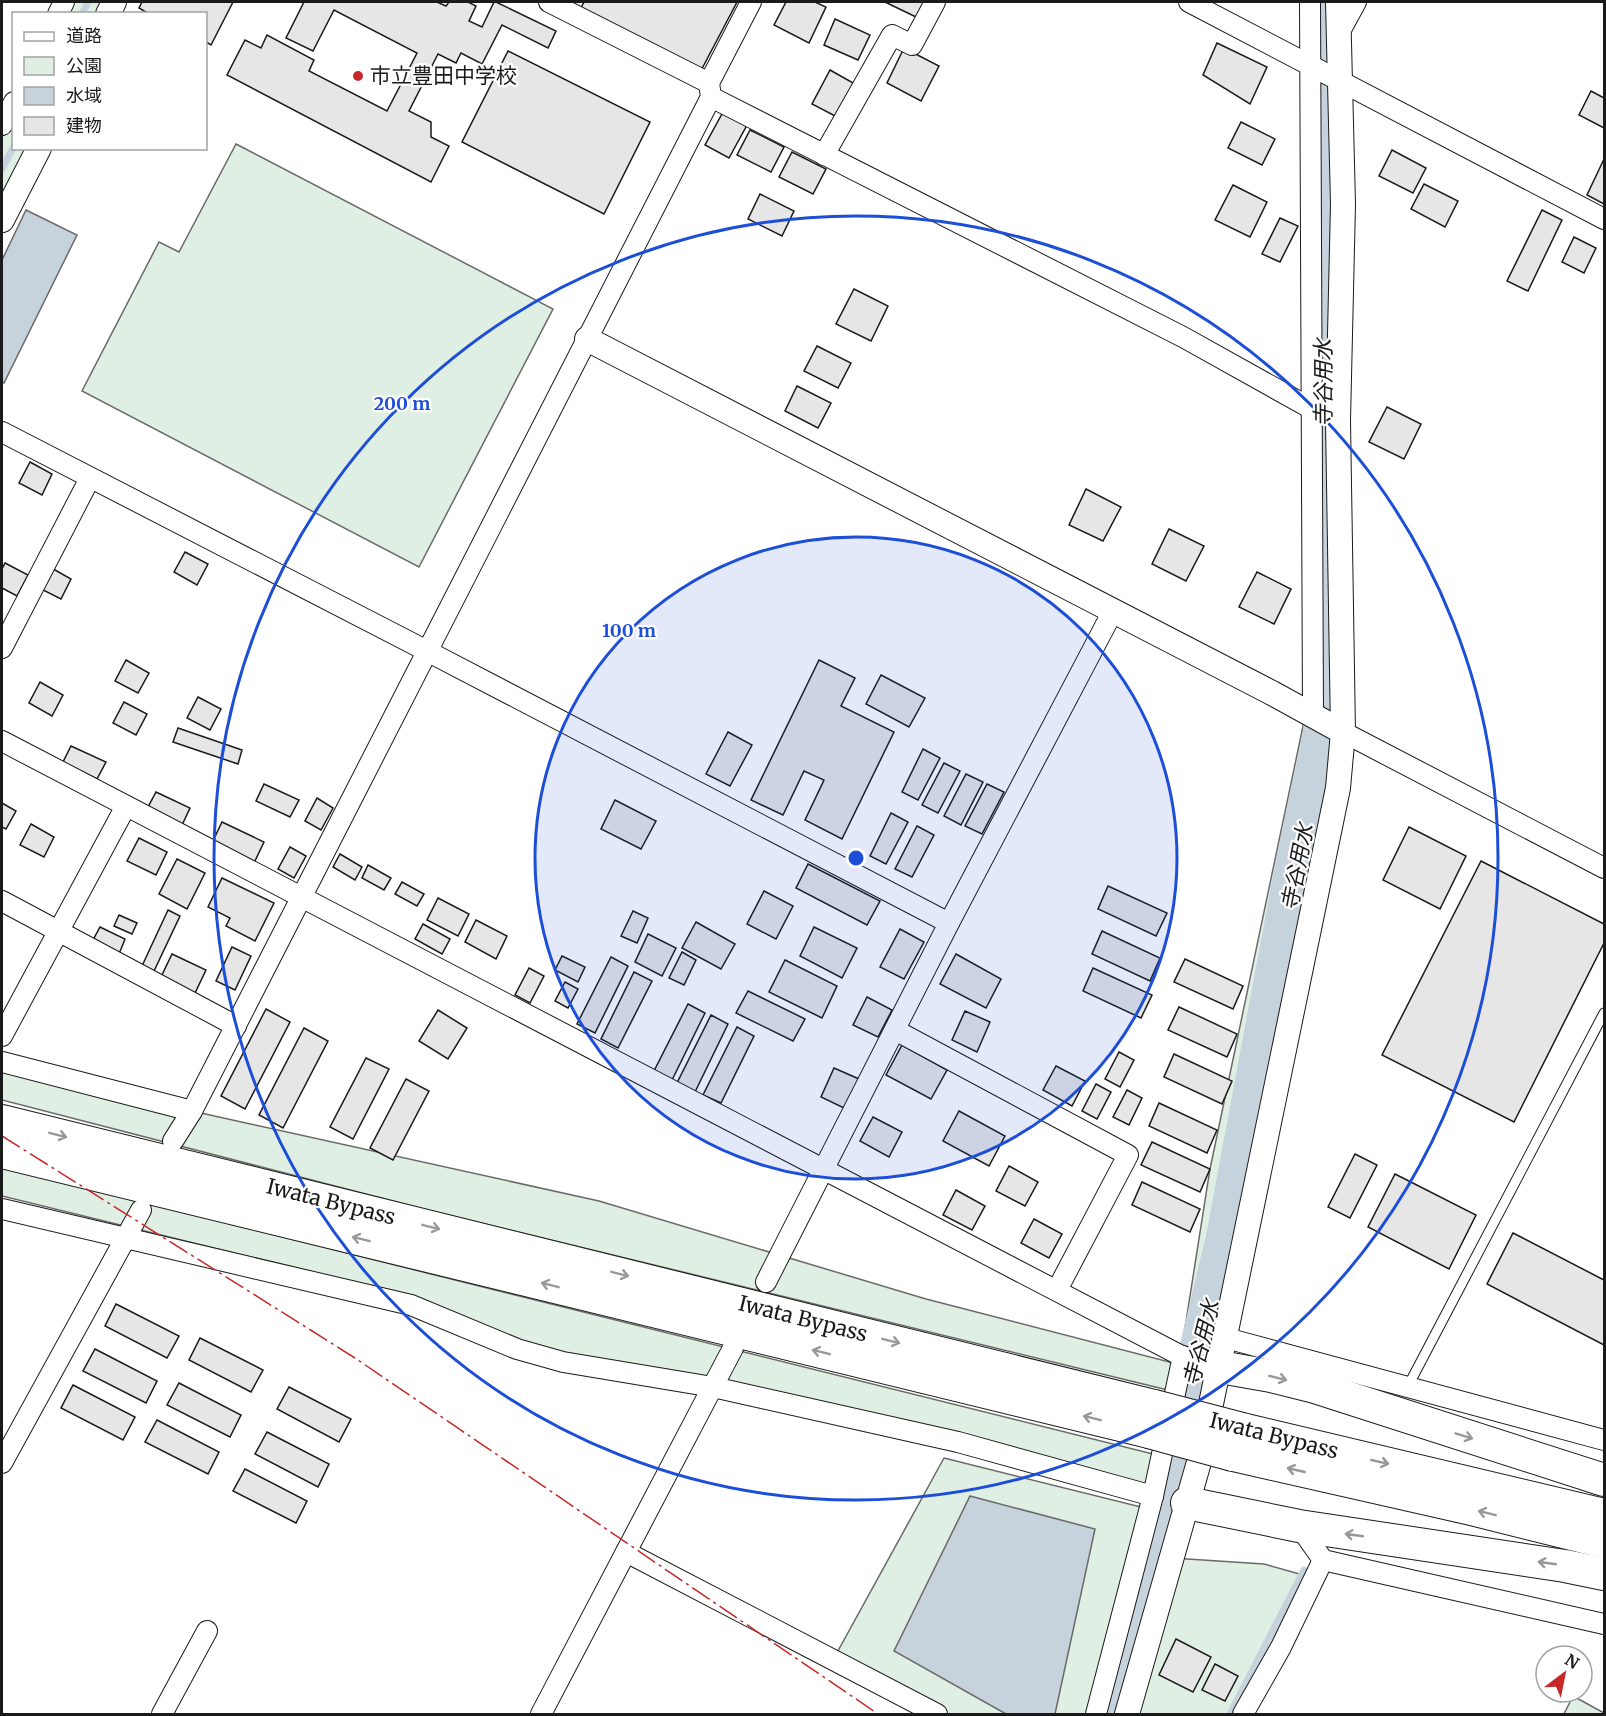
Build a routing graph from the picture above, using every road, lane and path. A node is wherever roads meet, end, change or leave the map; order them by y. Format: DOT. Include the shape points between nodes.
graph roads {
  1 [pos="549,2"];
  2 [pos="751,2"];
  3 [pos="935,2"];
  4 [pos="1189,2"];
  5 [pos="1310,2"];
  6 [pos="1338,2"];
  7 [pos="1356,2"];
  8 [pos="1338,35"];
  9 [pos="1311,65"];
  10 [pos="1339,80"];
  11 [pos="710,90"];
  12 [pos="12,106"];
  13 [pos="2,125"];
  14 [pos="38,150"];
  15 [pos="824,155"];
  16 [pos="1605,219"];
  17 [pos="2,220"];
  18 [pos="587,339"];
  19 [pos="1325,416"];
  20 [pos="2,432"];
  21 [pos="90,478"];
  22 [pos="1113,611"];
  23 [pos="2,648"];
  24 [pos="427,651"];
  25 [pos="1326,723"];
  26 [pos="2,741"];
  27 [pos="126,806"];
  28 [pos="1605,868"];
  29 [pos="301,898"];
  30 [pos="2,901"];
  31 [pos="949,923"];
  32 [pos="58,931"];
  33 [pos="1605,1013"];
  34 [pos="236,1026"];
  35 [pos="895,1030"];
  36 [pos="2,1036"];
  37 [pos="2,1062"];
  38 [pos="192,1111"];
  39 [pos="2,1121"];
  40 [pos="173,1141"];
  41 [pos="2,1152"];
  42 [pos="824,1168"];
  43 [pos="2,1209"];
  44 [pos="141,1210"];
  45 [pos="125,1238"];
  46 [pos="766,1282"];
  47 [pos="1057,1290"];
  48 [pos="733,1348"];
  49 [pos="1207,1361"];
  50 [pos="713,1387"];
  51 [pos="1407,1388"];
  52 [pos="1151,1419"];
  53 [pos="1605,1440"];
  54 [pos="1238,1442"];
  55 [pos="2,1463"];
  56 [pos="1605,1480"];
  57 [pos="1153,1496"];
  58 [pos="1187,1503"];
  59 [pos="1605,1515"];
  60 [pos="1299,1526"];
  61 [pos="1605,1542"];
  62 [pos="626,1552"];
  63 [pos="1323,1560"];
  64 [pos="1605,1574"];
  65 [pos="1605,1624"];
  66 [pos="207,1631"];
  67 [pos="162,1714"];
  68 [pos="541,1714"];
  69 [pos="936,1714"];
  70 [pos="1096,1714"];
  71 [pos="1127,1714"];
  72 [pos="1243,1714"];
  1 -- 11 [label="street"];
  2 -- 11 [label="street"];
  3 -- 15 [label="street" via="912,45 892,35"];
  4 -- 9 [label="street"];
  5 -- 9 [label="street"];
  6 -- 8 [label="street"];
  7 -- 8 [label="street"];
  8 -- 10 [label="street"];
  9 -- 10 [label="street"];
  9 -- 19 [label="street"];
  10 -- 16 [label="street"];
  10 -- 19 [label="street" via="1343,204"];
  11 -- 15 [label="street"];
  11 -- 18 [label="street"];
  12 -- 13 [label="street"];
  14 -- 17 [label="street"];
  15 -- 19 [label="street" via="1183,337"];
  18 -- 22 [label="street"];
  18 -- 24 [label="street"];
  19 -- 25 [label="street"];
  19 -- 25 [label="street"];
  20 -- 21 [label="street"];
  21 -- 23 [label="street"];
  21 -- 24 [label="street"];
  22 -- 25 [label="street"];
  22 -- 31 [label="street"];
  24 -- 29 [label="street"];
  24 -- 31 [label="street"];
  25 -- 28 [label="street"];
  25 -- 49 [label="street" via="1338,788"];
  26 -- 27 [label="street"];
  27 -- 29 [label="street"];
  27 -- 32 [label="street"];
  29 -- 34 [label="street"];
  29 -- 42 [label="street"];
  30 -- 32 [label="street"];
  31 -- 35 [label="street"];
  32 -- 34 [label="street"];
  32 -- 36 [label="street"];
  33 -- 51 [label="lane"];
  34 -- 38 [label="street"];
  35 -- 42 [label="street"];
  35 -- 47 [label="street" via="1128,1155"];
  37 -- 38 [label="street"];
  38 -- 40 [label="street"];
  39 -- 52 [label="highway, Iwata Bypass, one-way"];
  52 -- 41 [label="highway, Iwata Bypass, one-way"];
  42 -- 46 [label="street"];
  42 -- 47 [label="street"];
  43 -- 45 [label="street"];
  44 -- 45 [label="street"];
  45 -- 50 [label="street" via="411,1305 517,1349 563,1362"];
  45 -- 55 [label="street"];
  47 -- 49 [label="street"];
  48 -- 50 [label="street"];
  49 -- 51 [label="street"];
  49 -- 56 [label="highway, one-way" via="1315,1387"];
  49 -- 57 [label="street"];
  49 -- 58 [label="street" via="1200,1462"];
  50 -- 57 [label="street" via="958,1442"];
  50 -- 62 [label="street"];
  51 -- 53 [label="street"];
  52 -- 54 [label="highway, Iwata Bypass, bridge"];
  54 -- 59 [label="highway, Iwata Bypass, one-way"];
  61 -- 54 [label="highway, Iwata Bypass, one-way" via="1471,1509"];
  57 -- 70 [label="street"];
  58 -- 60 [label="highway"];
  58 -- 71 [label="street"];
  60 -- 63 [label="street"];
  64 -- 60 [label="highway, one-way"];
  62 -- 68 [label="street"];
  62 -- 69 [label="street"];
  63 -- 65 [label="street"];
  63 -- 72 [label="street"];
  66 -- 67 [label="street"];
}
